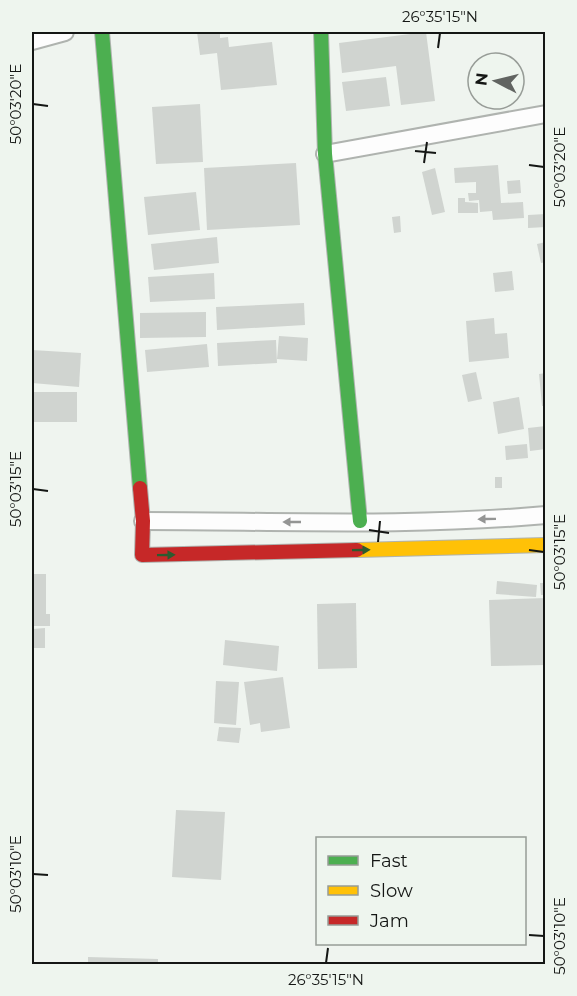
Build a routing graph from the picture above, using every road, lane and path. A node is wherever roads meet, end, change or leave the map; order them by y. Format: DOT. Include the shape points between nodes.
graph roads {
  1 [pos="65,32"];
  2 [pos="102,32"];
  3 [pos="321,32"];
  4 [pos="32,40"];
  5 [pos="546,114"];
  6 [pos="326,154"];
  7 [pos="546,515"];
  8 [pos="143,521"];
  9 [pos="360,521"];
  10 [pos="546,545"];
  1 -- 4 [label="street"];
  2 -- 8 [label="street"];
  3 -- 6 [label="street"];
  5 -- 6 [label="street"];
  6 -- 9 [label="street"];
  7 -- 9 [label="street, one-way"];
  9 -- 8 [label="street, one-way"];
  8 -- 10 [label="street, one-way" via="142,555"];
}
